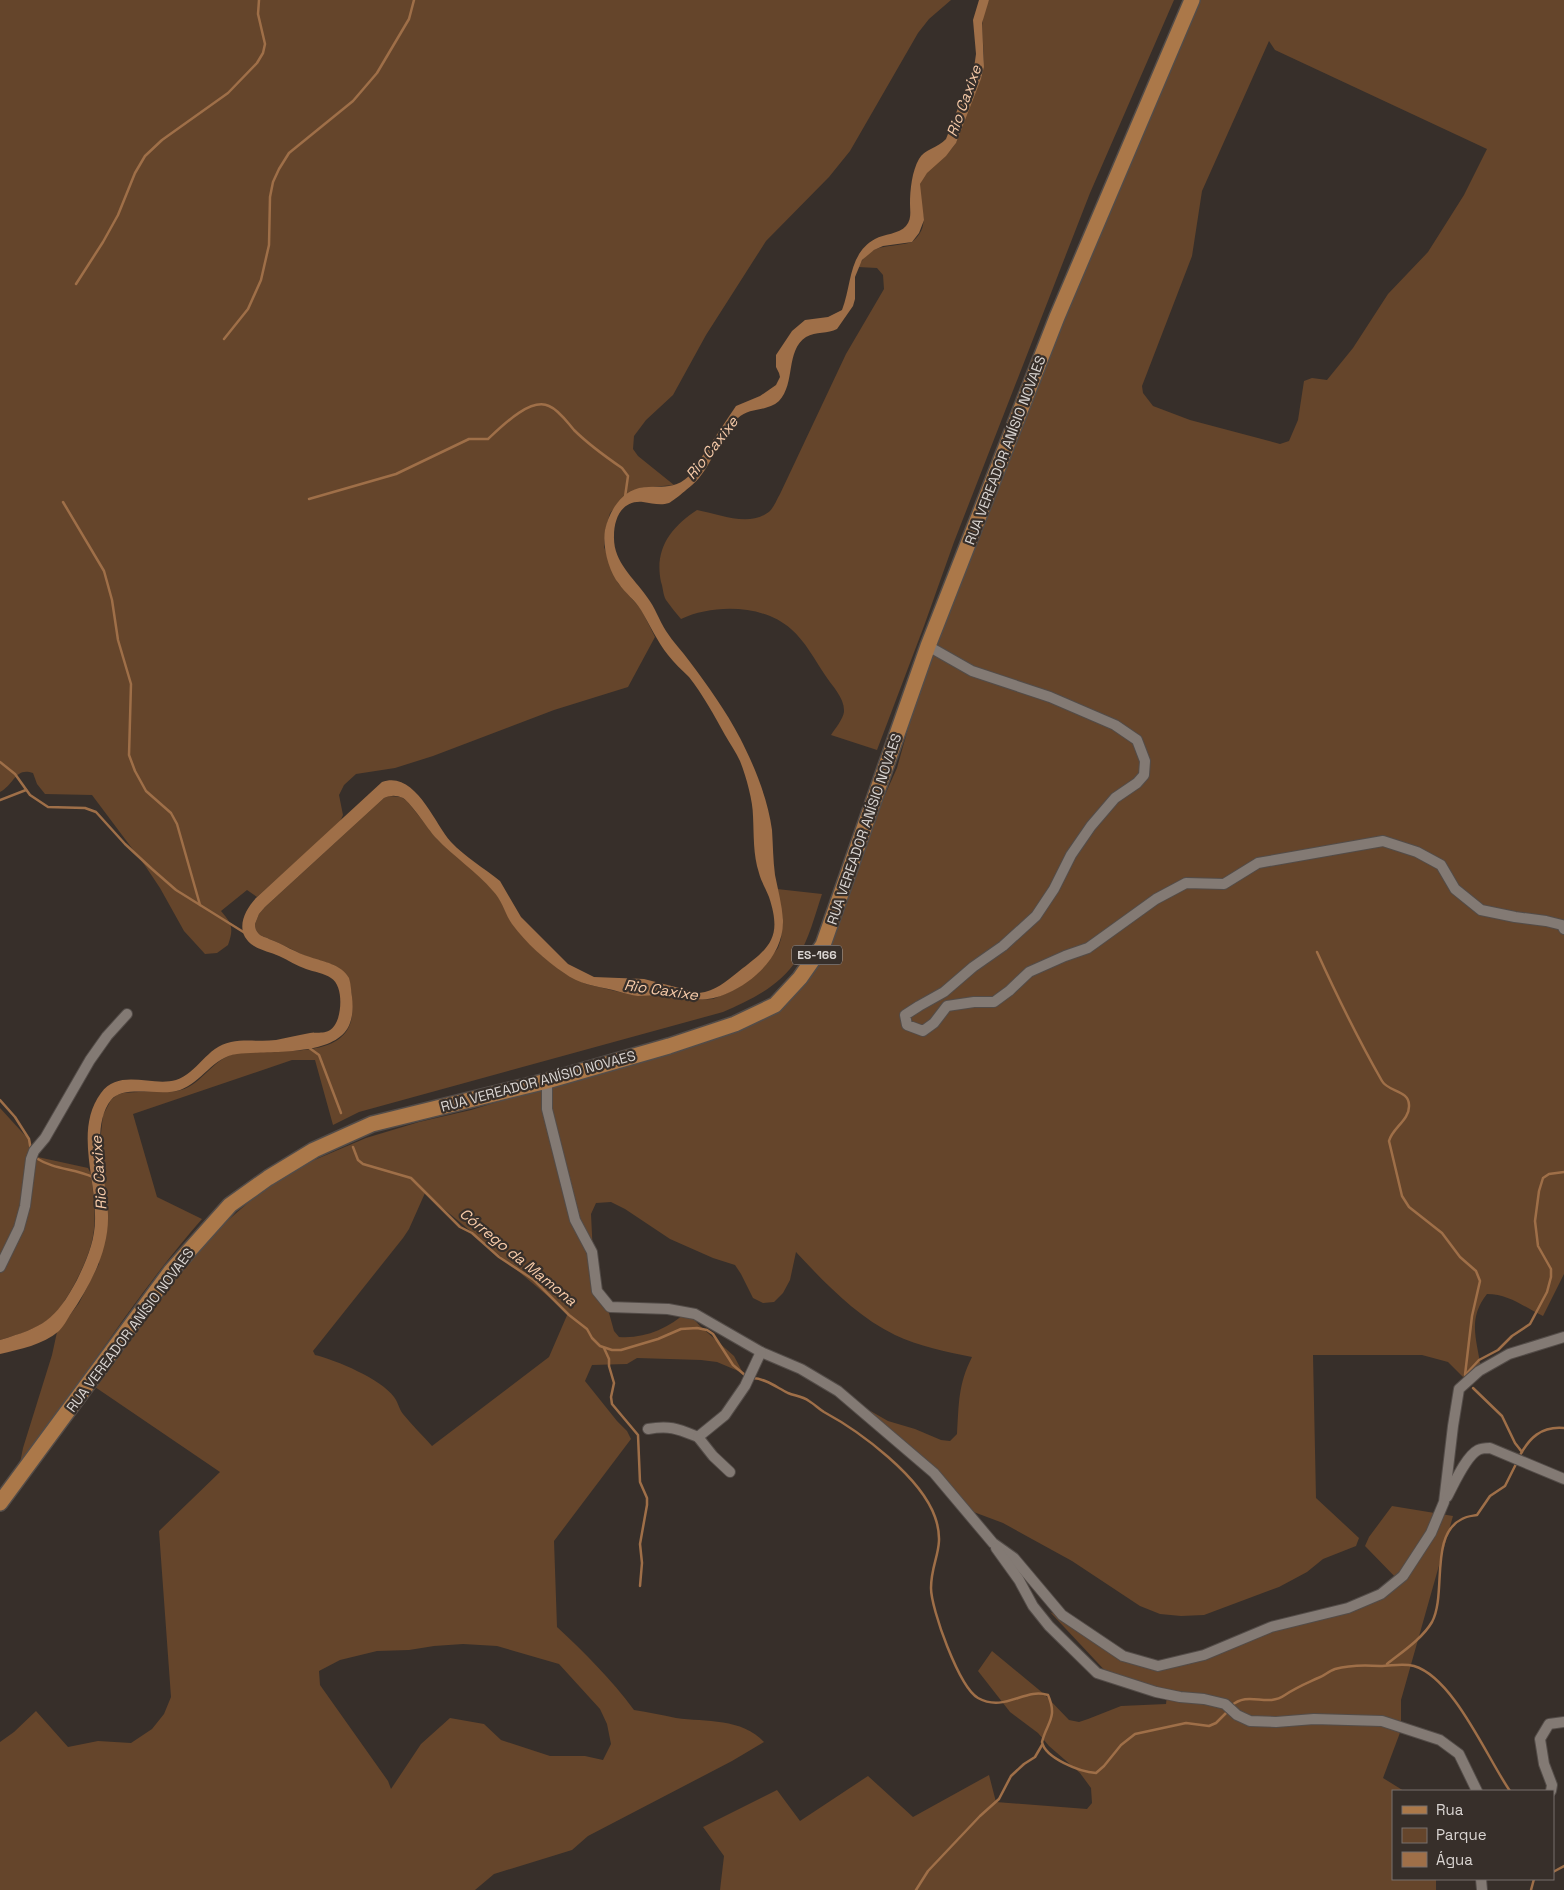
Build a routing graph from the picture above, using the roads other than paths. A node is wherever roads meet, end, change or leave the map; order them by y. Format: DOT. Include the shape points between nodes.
graph roads {
  1 [pos="1192,0"];
  2 [pos="928,646"];
  3 [pos="1564,929"];
  4 [pos="127,1014"];
  5 [pos="547,1081"];
  6 [pos="0,1267"];
  7 [pos="1564,1337"];
  8 [pos="761,1352"];
  9 [pos="648,1429"];
  10 [pos="698,1437"];
  11 [pos="730,1472"];
  12 [pos="1564,1479"];
  13 [pos="1444,1502"];
  14 [pos="0,1503"];
  15 [pos="993,1544"];
  16 [pos="1564,1722"];
  17 [pos="1477,1790"];
  18 [pos="1551,1790"];
  1 -- 2 [label="main road, RUA VEREADOR ANÍSIO NOVAES / ES-166" via="1057,317"];
  2 -- 3 [label="street" via="972,671 1050,697 1115,725 1136,740 1145,761 1144,775 1115,798 1091,826 1036,916 944,992 906,1015 907,1025 923,1031 947,1006 994,1002 1029,972 1088,948 1156,899 1186,884 1224,884 1258,863 1383,841 1417,852 1441,865 1455,889 1481,910 1546,921 1562,925"];
  2 -- 5 [label="main road, RUA VEREADOR ANÍSIO NOVAES / ES-166" via="824,945 800,978 775,1005 735,1024"];
  4 -- 6 [label="street" via="90,1060 34,1152 19,1228"];
  5 -- 8 [label="street" via="547,1109 575,1220 592,1252 596,1291 610,1307 668,1308 695,1314"];
  5 -- 14 [label="main road, RUA VEREADOR ANÍSIO NOVAES / ES-166" via="372,1124 314,1150 230,1205 171,1271"];
  7 -- 13 [label="street" via="1509,1354 1479,1371 1459,1389"];
  8 -- 10 [label="street" via="745,1386 725,1415"];
  8 -- 15 [label="street" via="801,1369 838,1391 934,1473"];
  9 -- 10 [label="street" via="663,1426"];
  10 -- 11 [label="street"];
  12 -- 13 [label="street" via="1490,1448 1480,1449 1464,1466"];
  13 -- 15 [label="street" via="1431,1533 1403,1576 1381,1594 1348,1608 1271,1627 1204,1655 1158,1666 1123,1656 1062,1615 1014,1558"];
  15 -- 17 [label="street" via="1049,1626 1097,1673 1156,1692 1225,1704 1250,1721 1382,1721 1440,1740 1459,1754"];
  16 -- 18 [label="street" via="1550,1724 1540,1739"];
}
